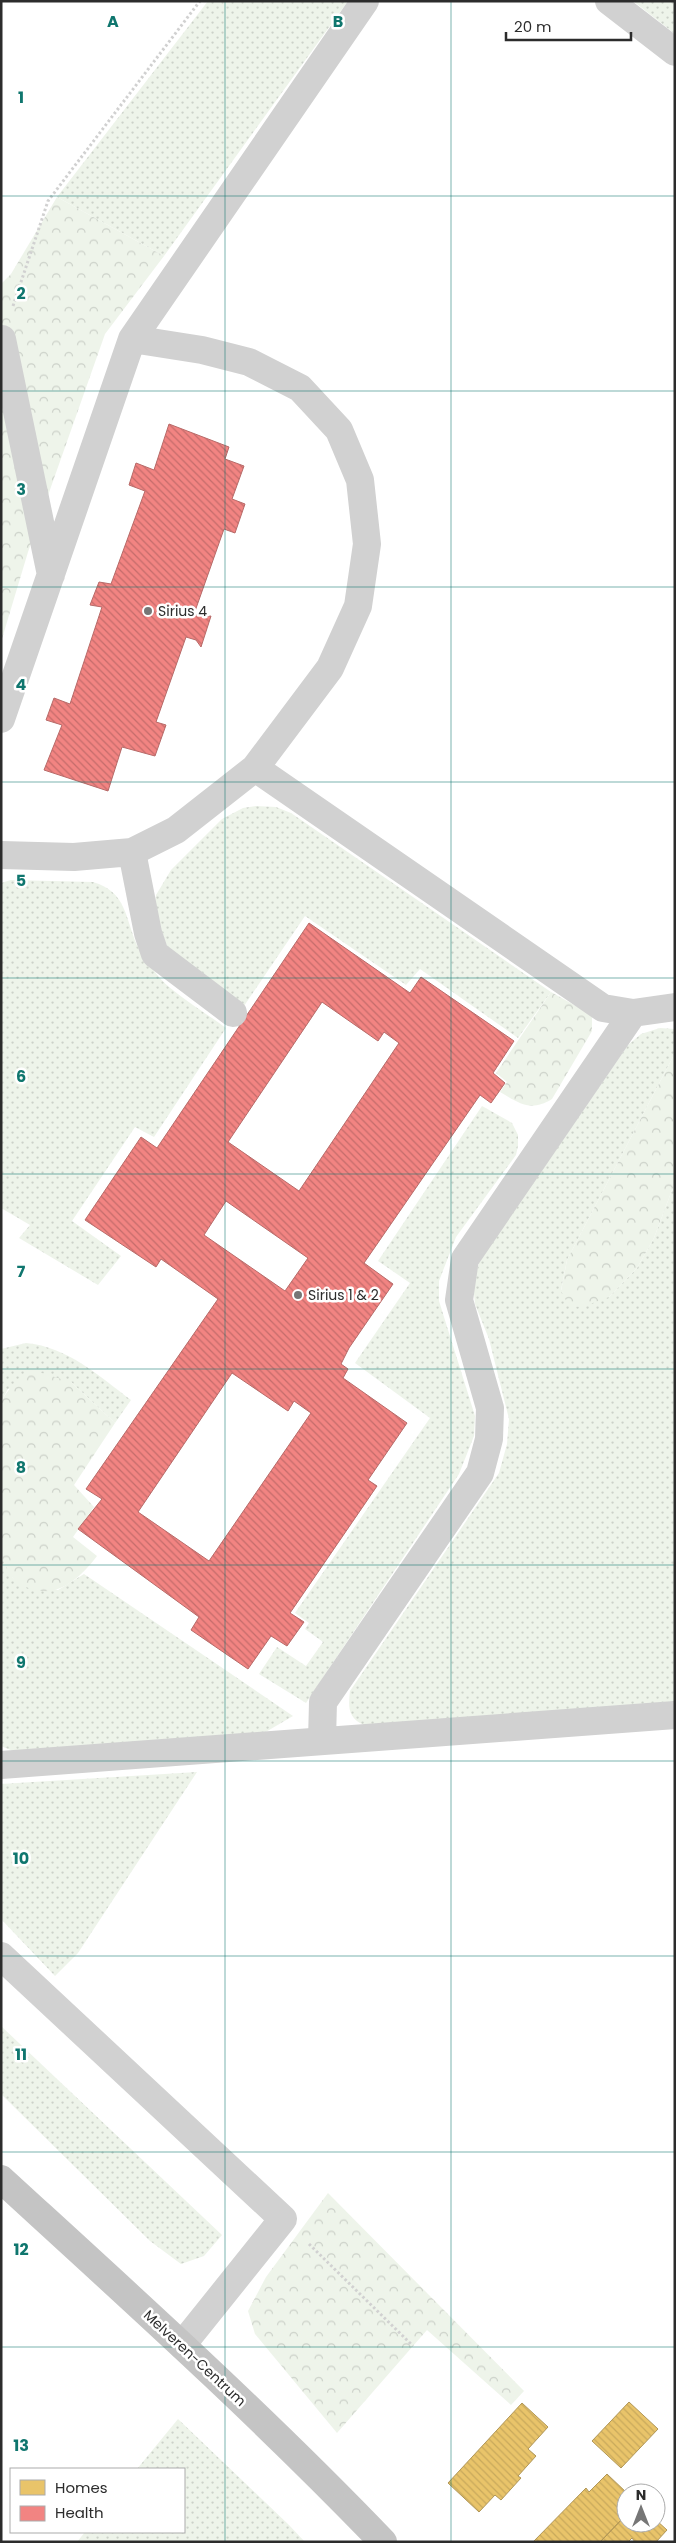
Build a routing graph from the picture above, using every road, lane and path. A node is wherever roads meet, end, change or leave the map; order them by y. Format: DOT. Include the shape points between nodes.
graph roads {
  1 [pos="200,1"];
  2 [pos="365,1"];
  3 [pos="609,1"];
  4 [pos="675,52"];
  5 [pos="2,339"];
  6 [pos="132,339"];
  7 [pos="51,576"];
  8 [pos="1,719"];
  9 [pos="255,768"];
  10 [pos="132,852"];
  11 [pos="1,854"];
  12 [pos="675,1008"];
  13 [pos="233,1013"];
  14 [pos="632,1013"];
  15 [pos="675,1715"];
  16 [pos="322,1740"];
  17 [pos="1,1765"];
  18 [pos="1,1956"];
  19 [pos="1,2179"];
  20 [pos="283,2219"];
  21 [pos="182,2345"];
  22 [pos="413,2346"];
  23 [pos="383,2542"];
  1 -- 5 [label="path" via="48,202"];
  2 -- 6 [label="lane"];
  3 -- 4 [label="lane"];
  5 -- 7 [label="lane"];
  6 -- 7 [label="lane"];
  6 -- 9 [label="lane" via="202,350 249,362 300,388 339,430 360,480 367,544 358,606 330,668"];
  7 -- 8 [label="lane"];
  9 -- 10 [label="lane" via="176,830"];
  9 -- 14 [label="lane" via="603,1008"];
  10 -- 11 [label="lane" via="74,857"];
  10 -- 13 [label="lane" via="155,954"];
  12 -- 14 [label="lane"];
  14 -- 16 [label="lane" via="464,1259 459,1300 490,1408 489,1439 480,1473 324,1702"];
  15 -- 16 [label="lane"];
  16 -- 17 [label="lane"];
  18 -- 20 [label="lane"];
  19 -- 21 [label="main road, Melveren-Centrum"];
  20 -- 21 [label="lane"];
  20 -- 22 [label="path"];
  21 -- 23 [label="main road, Melveren-Centrum"];
}
